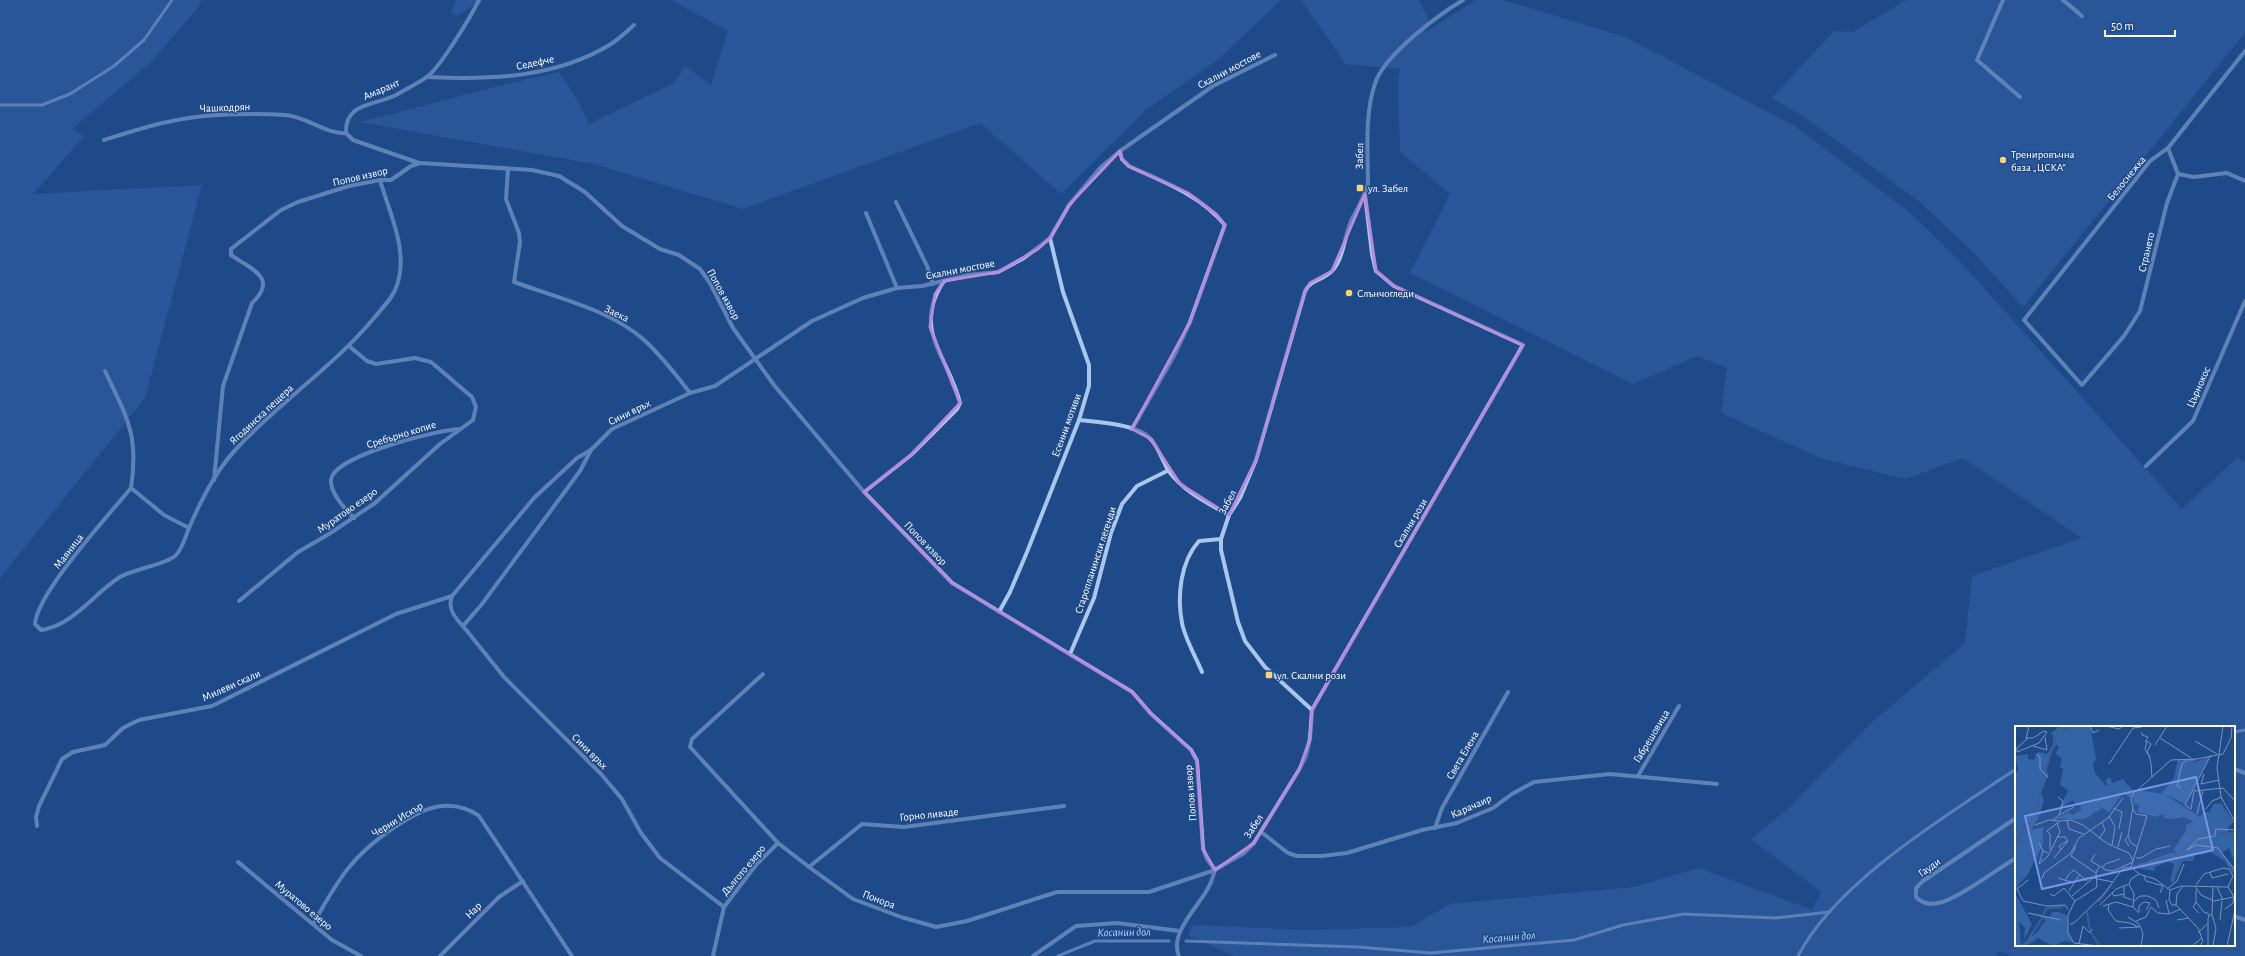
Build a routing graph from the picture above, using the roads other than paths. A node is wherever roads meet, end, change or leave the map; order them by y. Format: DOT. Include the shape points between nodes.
graph roads {
  1 [pos="479,0"];
  2 [pos="1462,0"];
  3 [pos="2002,0"];
  4 [pos="2063,0"];
  5 [pos="2082,16"];
  6 [pos="634,25"];
  7 [pos="2245,51"];
  8 [pos="1275,55"];
  9 [pos="428,77"];
  10 [pos="2020,97"];
  11 [pos="346,132"];
  12 [pos="104,140"];
  13 [pos="2168,148"];
  14 [pos="1120,151"];
  15 [pos="420,163"];
  16 [pos="508,169"];
  17 [pos="2178,174"];
  18 [pos="380,180"];
  19 [pos="2245,181"];
  20 [pos="1365,194"];
  21 [pos="896,202"];
  22 [pos="866,213"];
  23 [pos="1050,238"];
  24 [pos="944,281"];
  25 [pos="933,284"];
  26 [pos="897,288"];
  27 [pos="2245,301"];
  28 [pos="349,346"];
  29 [pos="754,359"];
  30 [pos="104,371"];
  31 [pos="2082,385"];
  32 [pos="690,393"];
  33 [pos="1079,420"];
  34 [pos="462,429"];
  35 [pos="1132,429"];
  36 [pos="591,450"];
  37 [pos="2146,466"];
  38 [pos="1169,470"];
  39 [pos="214,480"];
  40 [pos="131,488"];
  41 [pos="864,492"];
  42 [pos="1229,515"];
  43 [pos="354,518"];
  44 [pos="189,528"];
  45 [pos="1221,539"];
  46 [pos="452,596"];
  47 [pos="239,601"];
  48 [pos="999,612"];
  49 [pos="463,626"];
  50 [pos="41,630"];
  51 [pos="1070,654"];
  52 [pos="1202,672"];
  53 [pos="763,674"];
  54 [pos="1508,692"];
  55 [pos="1679,706"];
  56 [pos="1312,710"];
  57 [pos="2235,769"];
  58 [pos="2245,773"];
  59 [pos="1638,776"];
  60 [pos="1717,784"];
  61 [pos="1064,806"];
  62 [pos="2015,819"];
  63 [pos="37,826"];
  64 [pos="1435,828"];
  65 [pos="1260,832"];
  66 [pos="778,843"];
  67 [pos="2015,859"];
  68 [pos="238,862"];
  69 [pos="809,867"];
  70 [pos="1215,870"];
  71 [pos="523,880"];
  72 [pos="724,907"];
  73 [pos="2235,916"];
  74 [pos="2245,920"];
  75 [pos="313,924"];
  76 [pos="1180,930"];
  77 [pos="361,956"];
  78 [pos="440,956"];
  79 [pos="572,956"];
  80 [pos="713,956"];
  81 [pos="1034,956"];
  82 [pos="1178,956"];
  1 -- 9 [label="street, Амарант"];
  2 -- 20 [label="street, Забел" via="1430,23 1388,60 1376,80 1370,100 1368,184"];
  3 -- 10 [label="street" via="1977,60"];
  4 -- 5 [label="street"];
  6 -- 9 [label="street, Седефче" via="612,44 586,58 558,66 502,78"];
  7 -- 13 [label="street, Белоснежка"];
  8 -- 14 [label="street, Скални мостове" via="1214,86"];
  9 -- 11 [label="street, Амарант" via="396,95 354,109 348,116"];
  11 -- 12 [label="street, Чашкодрян" via="338,134 308,119 287,115 224,115 172,121"];
  11 -- 15 [label="street" via="353,140 362,144"];
  13 -- 17 [label="street"];
  13 -- 31 [label="street, Белоснежка" via="2150,161 2024,320"];
  14 -- 23 [label="street, Скални мостове" via="1100,168 1069,205"];
  14 -- 35 [label="street" via="1122,159 1129,166 1188,193 1216,214 1225,225 1190,322 1174,356"];
  15 -- 16 [label="street, Попов извор"];
  15 -- 18 [label="street, Попов извор" via="391,180"];
  16 -- 29 [label="street, Попов извор" via="532,170 559,176 585,192 622,226 660,249 679,255 700,269 733,328"];
  16 -- 32 [label="street, Заека" via="506,199 520,242 514,282 579,305 632,330 657,352"];
  17 -- 19 [label="street" via="2194,177 2227,173"];
  17 -- 31 [label="street, Странето" via="2167,203 2140,311 2124,336"];
  18 -- 28 [label="street, Ягодинска пещера" via="399,241 400,274 389,299"];
  18 -- 39 [label="street, Попов извор" via="349,186 298,202 281,210 231,249 231,255 258,273 263,279 264,288 252,303 223,386"];
  20 -- 42 [label="street, Забел" via="1350,222 1341,254 1332,271 1310,283 1305,291 1256,460 1240,498"];
  20 -- 56 [label="street, Скални рози" via="1376,271 1394,286 1523,345"];
  21 -- 25 [label="street"];
  22 -- 26 [label="street"];
  23 -- 24 [label="street, Скални мостове" via="1024,258 998,272"];
  23 -- 33 [label="street, Есенни мотиви" via="1063,292 1089,365 1089,386"];
  24 -- 25 [label="street, Скални мостове"];
  24 -- 41 [label="street" via="935,294 930,310 930,327 960,403 911,456"];
  25 -- 26 [label="street, Скални мостове"];
  26 -- 29 [label="street, Скални мостове" via="863,298 812,321"];
  27 -- 37 [label="street, Църнокос" via="2193,421"];
  28 -- 34 [label="street, Муратово езеро" via="367,361 376,364 415,358 426,360 436,366 472,397 476,407 473,420"];
  28 -- 39 [label="street, Ягодинска пещера" via="238,447"];
  29 -- 32 [label="street, Скални мостове" via="715,386"];
  29 -- 41 [label="street, Попов извор"];
  30 -- 40 [label="street" via="127,417 134,440"];
  32 -- 36 [label="street, Сини връх" via="612,429"];
  33 -- 35 [label="street"];
  33 -- 48 [label="street, Есенни мотиви" via="1027,552"];
  34 -- 43 [label="street, Муратово езеро" via="440,444 375,503"];
  34 -- 43 [label="street, Сребърно копие" via="431,433 372,450 334,471 330,480 331,485 340,502"];
  35 -- 38 [label="street" via="1144,433 1151,439"];
  36 -- 46 [label="street, Сини връх" via="576,458 534,498"];
  36 -- 49 [label="street" via="580,471"];
  38 -- 42 [label="street" via="1180,484 1203,501"];
  38 -- 51 [label="street, Старопланински легенди" via="1136,486 1122,504 1111,533 1094,598"];
  39 -- 44 [label="street, Ягодинска пещера"];
  40 -- 44 [label="street" via="164,515"];
  40 -- 50 [label="street, Маяница" via="67,566 40,605 36,624"];
  41 -- 48 [label="street, Попов извор" via="952,583"];
  42 -- 45 [label="street, Забел"];
  43 -- 47 [label="street, Муратово езеро" via="298,552"];
  44 -- 50 [label="street, Ягодинска пещера" via="175,556 121,577 67,619 53,628"];
  45 -- 52 [label="street" via="1199,541 1189,556 1182,579 1182,624"];
  45 -- 56 [label="street, Забел" via="1222,559 1245,641 1266,666"];
  46 -- 49 [label="street, Сини връх" via="450,605"];
  46 -- 63 [label="street, Милеви скали" via="396,614 212,706 139,720 123,728 105,745 72,752 62,759 39,806"];
  48 -- 51 [label="street, Попов извор"];
  49 -- 72 [label="street, Сини връх" via="504,677 601,774 622,800 641,833 660,858"];
  51 -- 70 [label="street, Попов извор" via="1132,692 1151,714 1191,750 1197,761 1203,849"];
  53 -- 66 [label="street, Понора" via="692,739 690,744"];
  54 -- 64 [label="street, Света Елена" via="1442,808"];
  55 -- 59 [label="street, Габрешовица"];
  56 -- 65 [label="street, Забел" via="1306,756"];
  57 -- 58 [label="street"];
  59 -- 60 [label="street, Карачаир"];
  59 -- 64 [label="street, Карачаир" via="1610,774 1534,782 1493,808 1457,824"];
  61 -- 69 [label="street, Горно ливаде" via="904,827 862,824"];
  62 -- 67 [label="street, Гауди" via="1922,881 1916,888 1916,897 1920,902 1929,904 1947,901"];
  64 -- 65 [label="street, Карачаир" via="1347,853 1322,856 1298,856 1288,853"];
  65 -- 70 [label="street, Забел" via="1254,844 1244,853"];
  66 -- 69 [label="street, Понора"];
  66 -- 72 [label="street, Дългото езеро" via="756,864"];
  68 -- 75 [label="street, Муратово езеро"];
  69 -- 70 [label="street, Понора" via="853,899 936,927 967,921 1057,892 1150,892"];
  70 -- 76 [label="street" via="1208,889"];
  71 -- 75 [label="street, Черни Искър" via="479,816 471,810 441,806 414,817 364,850 336,885"];
  71 -- 78 [label="street, Нар" via="499,897"];
  71 -- 79 [label="street, Черни Искър"];
  72 -- 80 [label="street, Дългото езеро"];
  73 -- 74 [label="street"];
  75 -- 77 [label="street, Муратово езеро" via="332,940"];
  76 -- 81 [label="street" via="1117,923 1076,926"];
  76 -- 82 [label="street" via="1176,945"];
}
